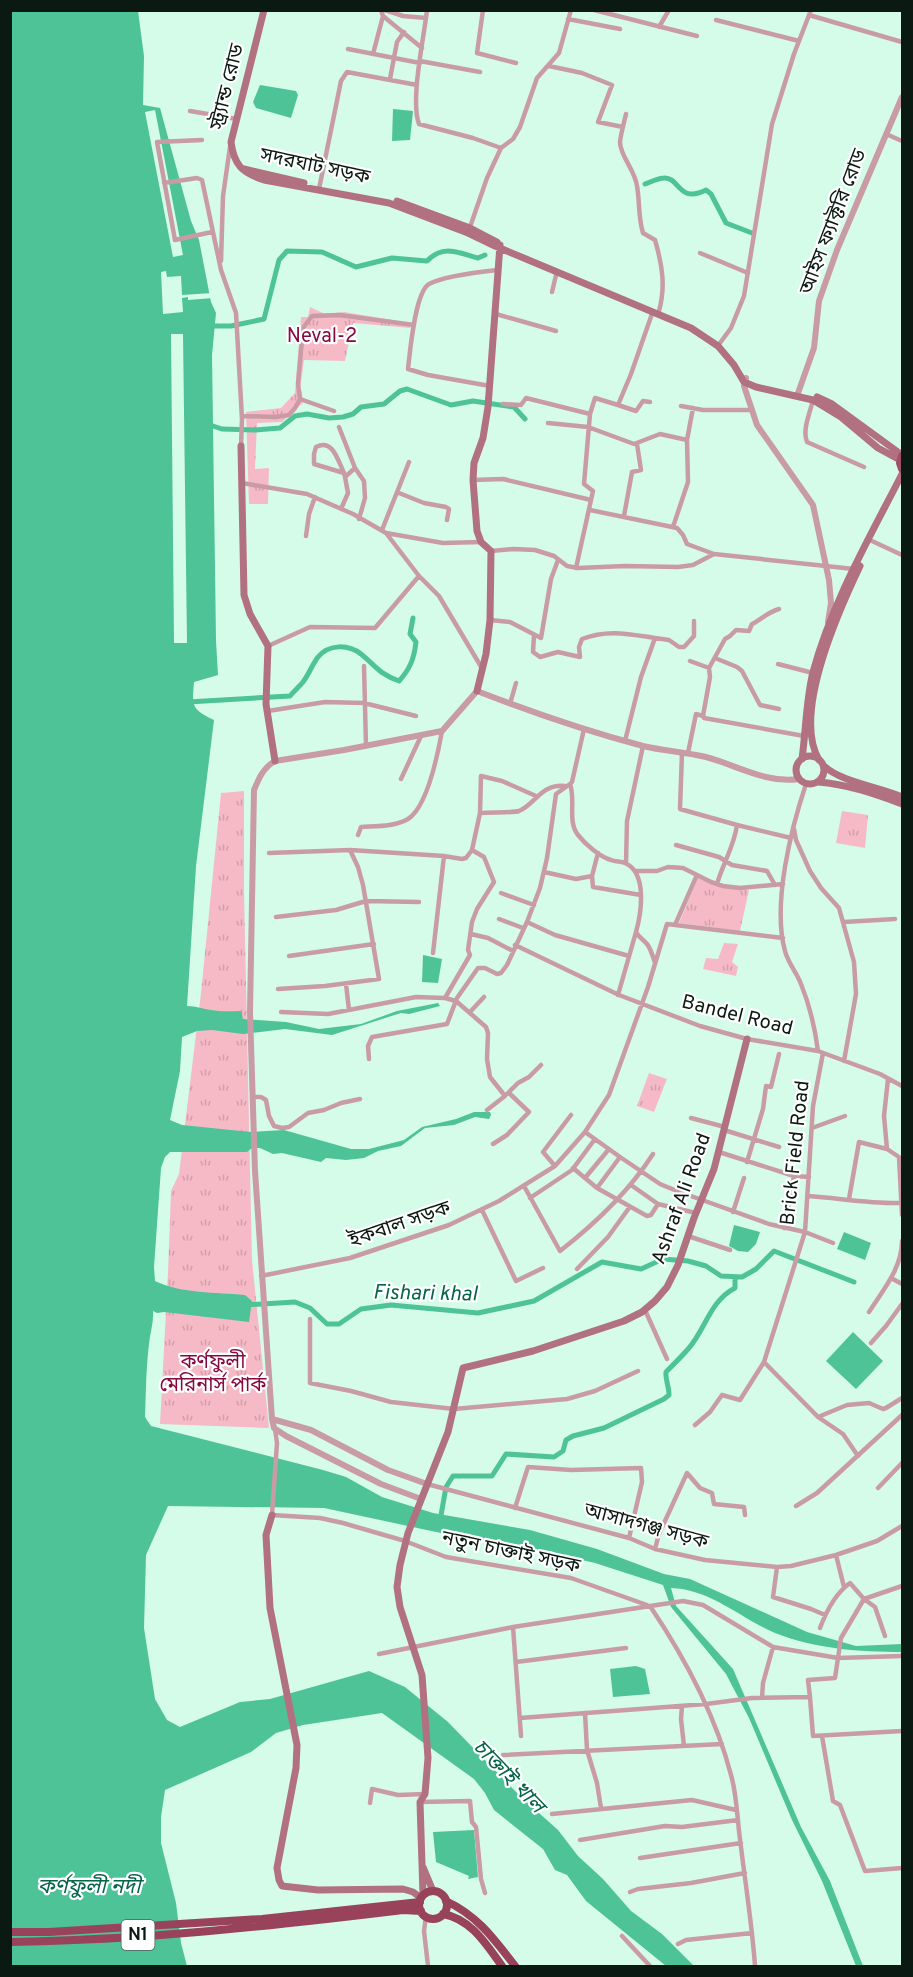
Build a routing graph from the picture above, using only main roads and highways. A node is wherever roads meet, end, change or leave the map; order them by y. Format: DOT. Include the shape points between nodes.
graph roads {
  1 [pos="264,10"];
  2 [pos="242,168"];
  3 [pos="500,246"];
  4 [pos="656,311"];
  5 [pos="745,380"];
  6 [pos="798,394"];
  7 [pos="241,446"];
  8 [pos="902,463"];
  9 [pos="903,480"];
  10 [pos="477,691"];
  11 [pos="802,759"];
  12 [pos="275,761"];
  13 [pos="822,763"];
  14 [pos="818,782"];
  15 [pos="903,797"];
  16 [pos="903,804"];
  17 [pos="747,1039"];
  18 [pos="272,1515"];
  19 [pos="421,1862"];
  20 [pos="433,1891"];
  21 [pos="446,1901"];
  22 [pos="422,1905"];
  23 [pos="443,1914"];
  24 [pos="264,1923"];
  25 [pos="10,1932"];
  26 [pos="10,1942"];
  27 [pos="502,1966"];
  28 [pos="515,1966"];
  1 -- 2 [label="main road, স্ট্র্যান্ড রোড" via="231,142 233,157"];
  2 -- 3 [label="main road, সদরঘাট সড়ক" via="264,180 389,203 469,230"];
  3 -- 4 [label="main road, সদরঘাট সড়ক"];
  3 -- 4 [label="main road, সদরঘাট সড়ক"];
  3 -- 10 [label="main road" via="488,404 473,480 481,542 491,551 490,620"];
  4 -- 5 [label="main road, সদরঘাট সড়ক" via="714,343"];
  4 -- 5 [label="main road, সদরঘাট সড়ক" via="689,323 720,343"];
  5 -- 6 [label="main road" via="756,387"];
  6 -- 8 [label="main road" via="841,417"];
  6 -- 8 [label="main road" via="832,405"];
  7 -- 12 [label="main road" via="244,595 268,646 267,708"];
  8 -- 11 [label="main road" via="826,632 807,701"];
  9 -- 13 [label="main road" via="831,633 819,671 811,725 812,744"];
  11 -- 13 [label="main road" via="813,756"];
  11 -- 14 [label="main road" via="796,771 802,781"];
  13 -- 14 [label="main road" via="824,772"];
  13 -- 15 [label="main road" via="835,775"];
  14 -- 16 [label="main road" via="871,792"];
  17 -- 19 [label="main road, Ashraf Ali Road" via="714,1169 683,1254 655,1302 624,1321 534,1351 463,1368 445,1442 405,1541 398,1587 400,1607 422,1675 428,1758 425,1794 420,1802"];
  18 -- 22 [label="main road" via="266,1535 270,1608 297,1745 277,1868 279,1880 282,1886 318,1890 403,1889 413,1892"];
  19 -- 20 [label="main road"];
  19 -- 22 [label="main road"];
  20 -- 21 [label="highway"];
  20 -- 22 [label="highway, N1"];
  21 -- 23 [label="highway"];
  21 -- 28 [label="highway" via="475,1919"];
  22 -- 23 [label="highway, N1" via="436,1918"];
  22 -- 24 [label="highway, N1"];
  23 -- 27 [label="highway" via="465,1922"];
  24 -- 25 [label="highway, N1"];
  24 -- 26 [label="highway, N1"];
}
